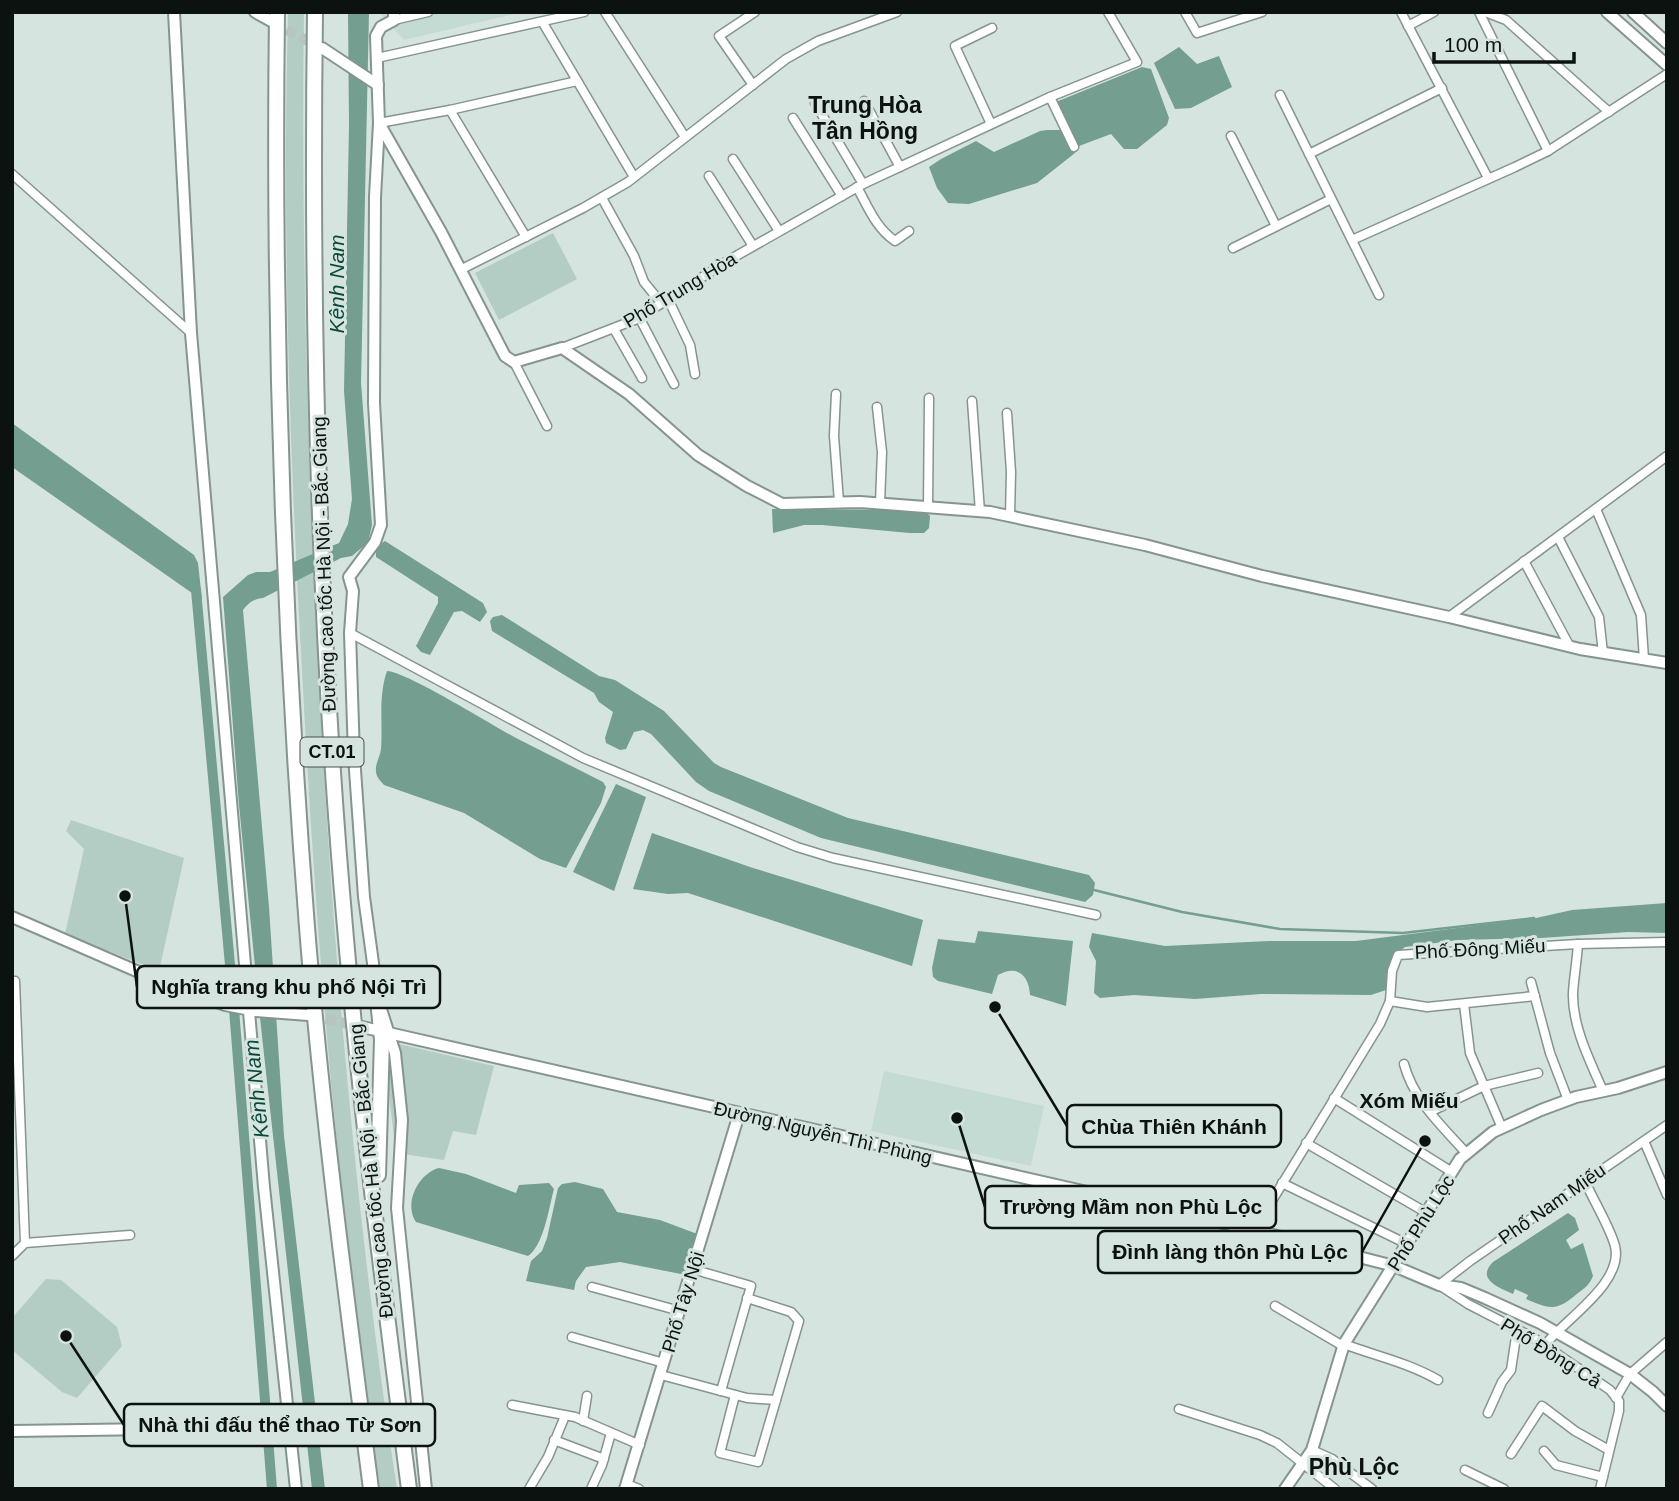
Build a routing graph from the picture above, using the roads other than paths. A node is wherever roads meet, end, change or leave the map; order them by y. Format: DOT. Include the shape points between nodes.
graph roads {
  1 [pos="174,12"];
  2 [pos="255,12"];
  3 [pos="314,12"];
  4 [pos="428,12"];
  5 [pos="584,12"];
  6 [pos="605,12"];
  7 [pos="755,12"];
  8 [pos="897,12"];
  9 [pos="1108,12"];
  10 [pos="1185,12"];
  11 [pos="1262,12"];
  12 [pos="1401,12"];
  13 [pos="1434,12"];
  14 [pos="1479,12"];
  15 [pos="1485,12"];
  16 [pos="1606,12"];
  17 [pos="1633,12"];
  18 [pos="394,16"];
  19 [pos="274,17"];
  20 [pos="543,23"];
  21 [pos="1408,26"];
  22 [pos="992,28"];
  23 [pos="1667,43"];
  24 [pos="327,50"];
  25 [pos="377,58"];
  26 [pos="1667,65"];
  27 [pos="1667,74"];
  28 [pos="577,81"];
  29 [pos="378,85"];
  30 [pos="753,85"];
  31 [pos="1442,88"];
  32 [pos="1280,95"];
  33 [pos="1050,97"];
  34 [pos="864,101"];
  35 [pos="815,103"];
  36 [pos="450,110"];
  37 [pos="1609,112"];
  38 [pos="793,118"];
  39 [pos="379,123"];
  40 [pos="991,124"];
  41 [pos="1231,136"];
  42 [pos="685,137"];
  43 [pos="1072,143"];
  44 [pos="1548,150"];
  45 [pos="1309,154"];
  46 [pos="733,159"];
  47 [pos="900,167"];
  48 [pos="12,174"];
  49 [pos="709,176"];
  50 [pos="634,177"];
  51 [pos="1488,178"];
  52 [pos="860,186"];
  53 [pos="842,196"];
  54 [pos="602,198"];
  55 [pos="1331,199"];
  56 [pos="1276,226"];
  57 [pos="779,231"];
  58 [pos="909,231"];
  59 [pos="526,237"];
  60 [pos="1352,240"];
  61 [pos="753,246"];
  62 [pos="1233,248"];
  63 [pos="460,270"];
  64 [pos="1379,295"];
  65 [pos="665,301"];
  66 [pos="639,317"];
  67 [pos="614,329"];
  68 [pos="191,333"];
  69 [pos="562,348"];
  70 [pos="514,362"];
  71 [pos="695,374"];
  72 [pos="642,377"];
  73 [pos="674,384"];
  74 [pos="836,394"];
  75 [pos="929,398"];
  76 [pos="972,401"];
  77 [pos="877,407"];
  78 [pos="1007,413"];
  79 [pos="547,426"];
  80 [pos="1667,457"];
  81 [pos="839,502"];
  82 [pos="880,503"];
  83 [pos="928,507"];
  84 [pos="1595,509"];
  85 [pos="980,512"];
  86 [pos="1010,517"];
  87 [pos="1558,537"];
  88 [pos="1524,561"];
  89 [pos="1449,617"];
  90 [pos="351,633"];
  91 [pos="1570,647"];
  92 [pos="1603,653"];
  93 [pos="1644,659"];
  94 [pos="1667,663"];
  95 [pos="1096,915"];
  96 [pos="12,917"];
  97 [pos="1667,942"];
  98 [pos="1578,944"];
  99 [pos="15,981"];
  100 [pos="1531,982"];
  101 [pos="1535,996"];
  102 [pos="379,1000"];
  103 [pos="1390,1000"];
  104 [pos="1464,1004"];
  105 [pos="249,1009"];
  106 [pos="308,1015"];
  107 [pos="358,1026"];
  108 [pos="385,1032"];
  109 [pos="1404,1064"];
  110 [pos="1667,1072"];
  111 [pos="1538,1073"];
  112 [pos="1484,1086"];
  113 [pos="1603,1091"];
  114 [pos="1334,1098"];
  115 [pos="1568,1100"];
  116 [pos="1430,1112"];
  117 [pos="739,1114"];
  118 [pos="1667,1125"];
  119 [pos="1502,1128"];
  120 [pos="1644,1141"];
  121 [pos="1306,1143"];
  122 [pos="1467,1154"];
  123 [pos="1662,1171"];
  124 [pos="1452,1172"];
  125 [pos="1585,1181"];
  126 [pos="1283,1183"];
  127 [pos="1667,1195"];
  128 [pos="1427,1213"];
  129 [pos="1254,1230"];
  130 [pos="130,1236"];
  131 [pos="24,1243"];
  132 [pos="1407,1244"];
  133 [pos="12,1256"];
  134 [pos="1394,1266"];
  135 [pos="692,1269"];
  136 [pos="1439,1285"];
  137 [pos="592,1287"];
  138 [pos="747,1298"];
  139 [pos="1275,1306"];
  140 [pos="680,1311"];
  141 [pos="1517,1330"];
  142 [pos="1555,1332"];
  143 [pos="572,1337"];
  144 [pos="1667,1342"];
  145 [pos="1344,1345"];
  146 [pos="1545,1345"];
  147 [pos="391,1351"];
  148 [pos="664,1363"];
  149 [pos="1630,1374"];
  150 [pos="661,1375"];
  151 [pos="1438,1380"];
  152 [pos="721,1391"];
  153 [pos="735,1395"];
  154 [pos="587,1396"];
  155 [pos="1616,1398"];
  156 [pos="776,1400"];
  157 [pos="512,1405"];
  158 [pos="1667,1406"];
  159 [pos="1179,1409"];
  160 [pos="1488,1413"];
  161 [pos="565,1416"];
  162 [pos="583,1421"];
  163 [pos="155,1429"];
  164 [pos="12,1431"];
  165 [pos="611,1433"];
  166 [pos="554,1440"];
  167 [pos="639,1445"];
  168 [pos="1312,1450"];
  169 [pos="1609,1450"];
  170 [pos="1544,1451"];
  171 [pos="1511,1454"];
  172 [pos="604,1460"];
  173 [pos="1304,1463"];
  174 [pos="1465,1469"];
  175 [pos="1603,1477"];
  176 [pos="626,1486"];
  177 [pos="296,1489"];
  178 [pos="371,1489"];
  179 [pos="409,1489"];
  180 [pos="426,1489"];
  181 [pos="529,1489"];
  182 [pos="591,1489"];
  183 [pos="639,1489"];
  184 [pos="1285,1489"];
  185 [pos="1335,1489"];
  186 [pos="1372,1489"];
  187 [pos="1504,1489"];
  188 [pos="1600,1489"];
  1 -- 68 [label="street"];
  2 -- 19 [label="street"];
  3 -- 147 [label="highway, Đường cao tốc Hà Nội - Bắc Giang / CT.01" via="315,322 332,757 374,1219"];
  4 -- 18 [label="street"];
  5 -- 20 [label="street"];
  6 -- 42 [label="street"];
  7 -- 30 [label="street" via="719,36"];
  8 -- 30 [label="street" via="818,41"];
  9 -- 33 [label="street, Phố Trung Hòa" via="1137,62"];
  10 -- 11 [label="street" via="1197,33"];
  12 -- 21 [label="street"];
  13 -- 21 [label="street"];
  14 -- 44 [label="street"];
  15 -- 37 [label="street" via="1506,20"];
  16 -- 26 [label="street"];
  17 -- 23 [label="street"];
  18 -- 25 [label="street" via="377,32"];
  19 -- 178 [label="highway, Đường cao tốc Hà Nội - Bắc Giang / CT.01" via="278,323 295,758 330,1158"];
  20 -- 25 [label="street"];
  20 -- 28 [label="street"];
  21 -- 31 [label="street"];
  22 -- 40 [label="street" via="956,46"];
  24 -- 29 [label="street"];
  25 -- 29 [label="street"];
  27 -- 37 [label="street"];
  28 -- 36 [label="street"];
  28 -- 50 [label="street"];
  29 -- 39 [label="street"];
  30 -- 42 [label="street"];
  31 -- 45 [label="street"];
  31 -- 51 [label="street"];
  32 -- 45 [label="street"];
  33 -- 40 [label="street, Phố Trung Hòa"];
  33 -- 43 [label="street"];
  34 -- 47 [label="street"];
  35 -- 52 [label="street"];
  36 -- 39 [label="street"];
  36 -- 59 [label="street"];
  37 -- 44 [label="street"];
  38 -- 53 [label="street"];
  39 -- 63 [label="street"];
  39 -- 90 [label="street" via="374,403 381,525 375,542 349,577"];
  40 -- 47 [label="street, Phố Trung Hòa"];
  41 -- 56 [label="street"];
  42 -- 50 [label="street"];
  44 -- 51 [label="street"];
  45 -- 55 [label="street"];
  46 -- 57 [label="street"];
  47 -- 52 [label="street, Phố Trung Hòa"];
  48 -- 68 [label="street"];
  49 -- 61 [label="street"];
  50 -- 54 [label="street"];
  51 -- 60 [label="street"];
  52 -- 53 [label="street, Phố Trung Hòa"];
  52 -- 58 [label="street" via="880,229 895,241"];
  53 -- 57 [label="street, Phố Trung Hòa"];
  54 -- 59 [label="street"];
  54 -- 65 [label="street" via="644,282"];
  55 -- 56 [label="street"];
  55 -- 60 [label="street"];
  56 -- 62 [label="street"];
  57 -- 61 [label="street, Phố Trung Hòa"];
  59 -- 63 [label="street"];
  60 -- 64 [label="street"];
  61 -- 65 [label="street, Phố Trung Hòa"];
  63 -- 70 [label="street" via="505,356"];
  65 -- 66 [label="street, Phố Trung Hòa"];
  65 -- 71 [label="street" via="690,345"];
  66 -- 67 [label="street, Phố Trung Hòa"];
  66 -- 73 [label="street"];
  67 -- 69 [label="street, Phố Trung Hòa"];
  67 -- 72 [label="street"];
  68 -- 105 [label="street"];
  69 -- 70 [label="street, Phố Trung Hòa"];
  69 -- 81 [label="street" via="629,394 698,455 747,486 782,504"];
  70 -- 79 [label="street"];
  74 -- 81 [label="street"];
  75 -- 83 [label="street"];
  76 -- 85 [label="street"];
  77 -- 82 [label="street" via="882,452"];
  78 -- 86 [label="street"];
  80 -- 84 [label="street"];
  81 -- 82 [label="street"];
  82 -- 83 [label="street"];
  83 -- 85 [label="street"];
  84 -- 87 [label="street"];
  84 -- 93 [label="street" via="1641,615"];
  85 -- 86 [label="street"];
  86 -- 89 [label="street"];
  87 -- 88 [label="street"];
  87 -- 92 [label="street" via="1600,617"];
  88 -- 89 [label="street"];
  88 -- 91 [label="street"];
  89 -- 91 [label="street"];
  90 -- 95 [label="street" via="583,758 797,847"];
  90 -- 102 [label="street" via="363,884"];
  91 -- 92 [label="street"];
  92 -- 93 [label="street"];
  93 -- 94 [label="street"];
  96 -- 105 [label="street" via="156,979 225,1005"];
  97 -- 98 [label="street, Phố Đông Miếu"];
  98 -- 103 [label="street, Phố Đông Miếu" via="1398,955"];
  98 -- 113 [label="street" via="1574,1008"];
  99 -- 131 [label="street"];
  100 -- 101 [label="street"];
  101 -- 104 [label="street"];
  101 -- 115 [label="street"];
  102 -- 108 [label="highway"];
  103 -- 104 [label="street" via="1427,1007"];
  103 -- 114 [label="street, Phố Đông Miếu"];
  104 -- 112 [label="street" via="1470,1053"];
  105 -- 106 [label="street"];
  105 -- 177 [label="street"];
  107 -- 108 [label="street, Đường Nguyễn Thì Phùng"];
  108 -- 117 [label="street, Đường Nguyễn Thì Phùng"];
  108 -- 147 [label="highway" via="377,1168"];
  108 -- 180 [label="street" via="395,1053 402,1120 397,1208"];
  109 -- 116 [label="street" via="1412,1088"];
  110 -- 113 [label="street, Phố Phù Lộc"];
  111 -- 112 [label="street"];
  112 -- 116 [label="street"];
  112 -- 119 [label="street"];
  113 -- 115 [label="street, Phố Phù Lộc"];
  114 -- 121 [label="street, Phố Đông Miếu"];
  114 -- 124 [label="street"];
  115 -- 119 [label="street, Phố Phù Lộc"];
  116 -- 122 [label="street"];
  117 -- 129 [label="street, Đường Nguyễn Thì Phùng"];
  117 -- 135 [label="street, Phố Tây Nội"];
  118 -- 120 [label="street, Phố Nam Miếu"];
  119 -- 122 [label="street, Phố Phù Lộc"];
  120 -- 123 [label="street"];
  120 -- 125 [label="street, Phố Nam Miếu"];
  121 -- 126 [label="street, Phố Đông Miếu"];
  121 -- 128 [label="street"];
  122 -- 124 [label="street, Phố Phù Lộc"];
  123 -- 127 [label="street"];
  124 -- 128 [label="street, Phố Phù Lộc"];
  125 -- 136 [label="street, Phố Nam Miếu"];
  125 -- 142 [label="street" via="1615,1246 1615,1263 1599,1291"];
  126 -- 129 [label="street, Phố Đông Miếu"];
  126 -- 132 [label="street"];
  128 -- 132 [label="street, Phố Phù Lộc"];
  129 -- 134 [label="street, Đường Nguyễn Thì Phùng"];
  130 -- 131 [label="street"];
  131 -- 133 [label="street"];
  132 -- 134 [label="street, Phố Phù Lộc"];
  134 -- 136 [label="street, Đường Nguyễn Thì Phùng"];
  134 -- 145 [label="street, Phố Phù Lộc"];
  135 -- 138 [label="street" via="751,1286"];
  135 -- 140 [label="street, Phố Tây Nội"];
  136 -- 141 [label="street, Phố Đồng Cả"];
  136 -- 142 [label="street, Đường Nguyễn Thì Phùng" via="1461,1288"];
  137 -- 140 [label="street"];
  138 -- 152 [label="street"];
  138 -- 156 [label="street" via="791,1312 799,1321"];
  139 -- 145 [label="street"];
  140 -- 148 [label="street, Phố Tây Nội"];
  141 -- 146 [label="street, Phố Đồng Cả"];
  141 -- 160 [label="street" via="1511,1370"];
  142 -- 146 [label="street"];
  142 -- 149 [label="street, Đường Nguyễn Thì Phùng"];
  143 -- 148 [label="street"];
  144 -- 149 [label="street"];
  145 -- 151 [label="street"];
  145 -- 168 [label="street, Phố Phù Lộc"];
  146 -- 155 [label="street, Phố Đồng Cả"];
  147 -- 179 [label="highway, Đường cao tốc Hà Nội - Bắc Giang / CT.01"];
  148 -- 150 [label="street, Phố Tây Nội"];
  149 -- 155 [label="street"];
  149 -- 158 [label="street, Đường Nguyễn Thì Phùng"];
  150 -- 152 [label="street"];
  150 -- 167 [label="street, Phố Tây Nội"];
  152 -- 153 [label="street"];
  153 -- 156 [label="street"];
  153 -- 156 [label="street" via="720,1453 754,1463 760,1460"];
  154 -- 162 [label="street"];
  155 -- 169 [label="street, Phố Đồng Cả" via="1619,1411"];
  157 -- 161 [label="street"];
  159 -- 173 [label="street" via="1260,1435"];
  161 -- 162 [label="street"];
  161 -- 166 [label="street"];
  162 -- 165 [label="street"];
  163 -- 164 [label="street"];
  165 -- 167 [label="street"];
  165 -- 172 [label="street"];
  166 -- 172 [label="street"];
  166 -- 181 [label="street"];
  167 -- 176 [label="street, Phố Tây Nội"];
  168 -- 173 [label="street, Phố Phù Lộc"];
  168 -- 186 [label="street"];
  169 -- 171 [label="street" via="1542,1406"];
  169 -- 175 [label="street, Phố Đồng Cả"];
  170 -- 175 [label="street" via="1556,1465"];
  172 -- 182 [label="street"];
  173 -- 184 [label="street, Phố Phù Lộc"];
  173 -- 185 [label="street"];
  174 -- 187 [label="street"];
  175 -- 188 [label="street, Phố Đồng Cả"];
  176 -- 183 [label="street"];
}
